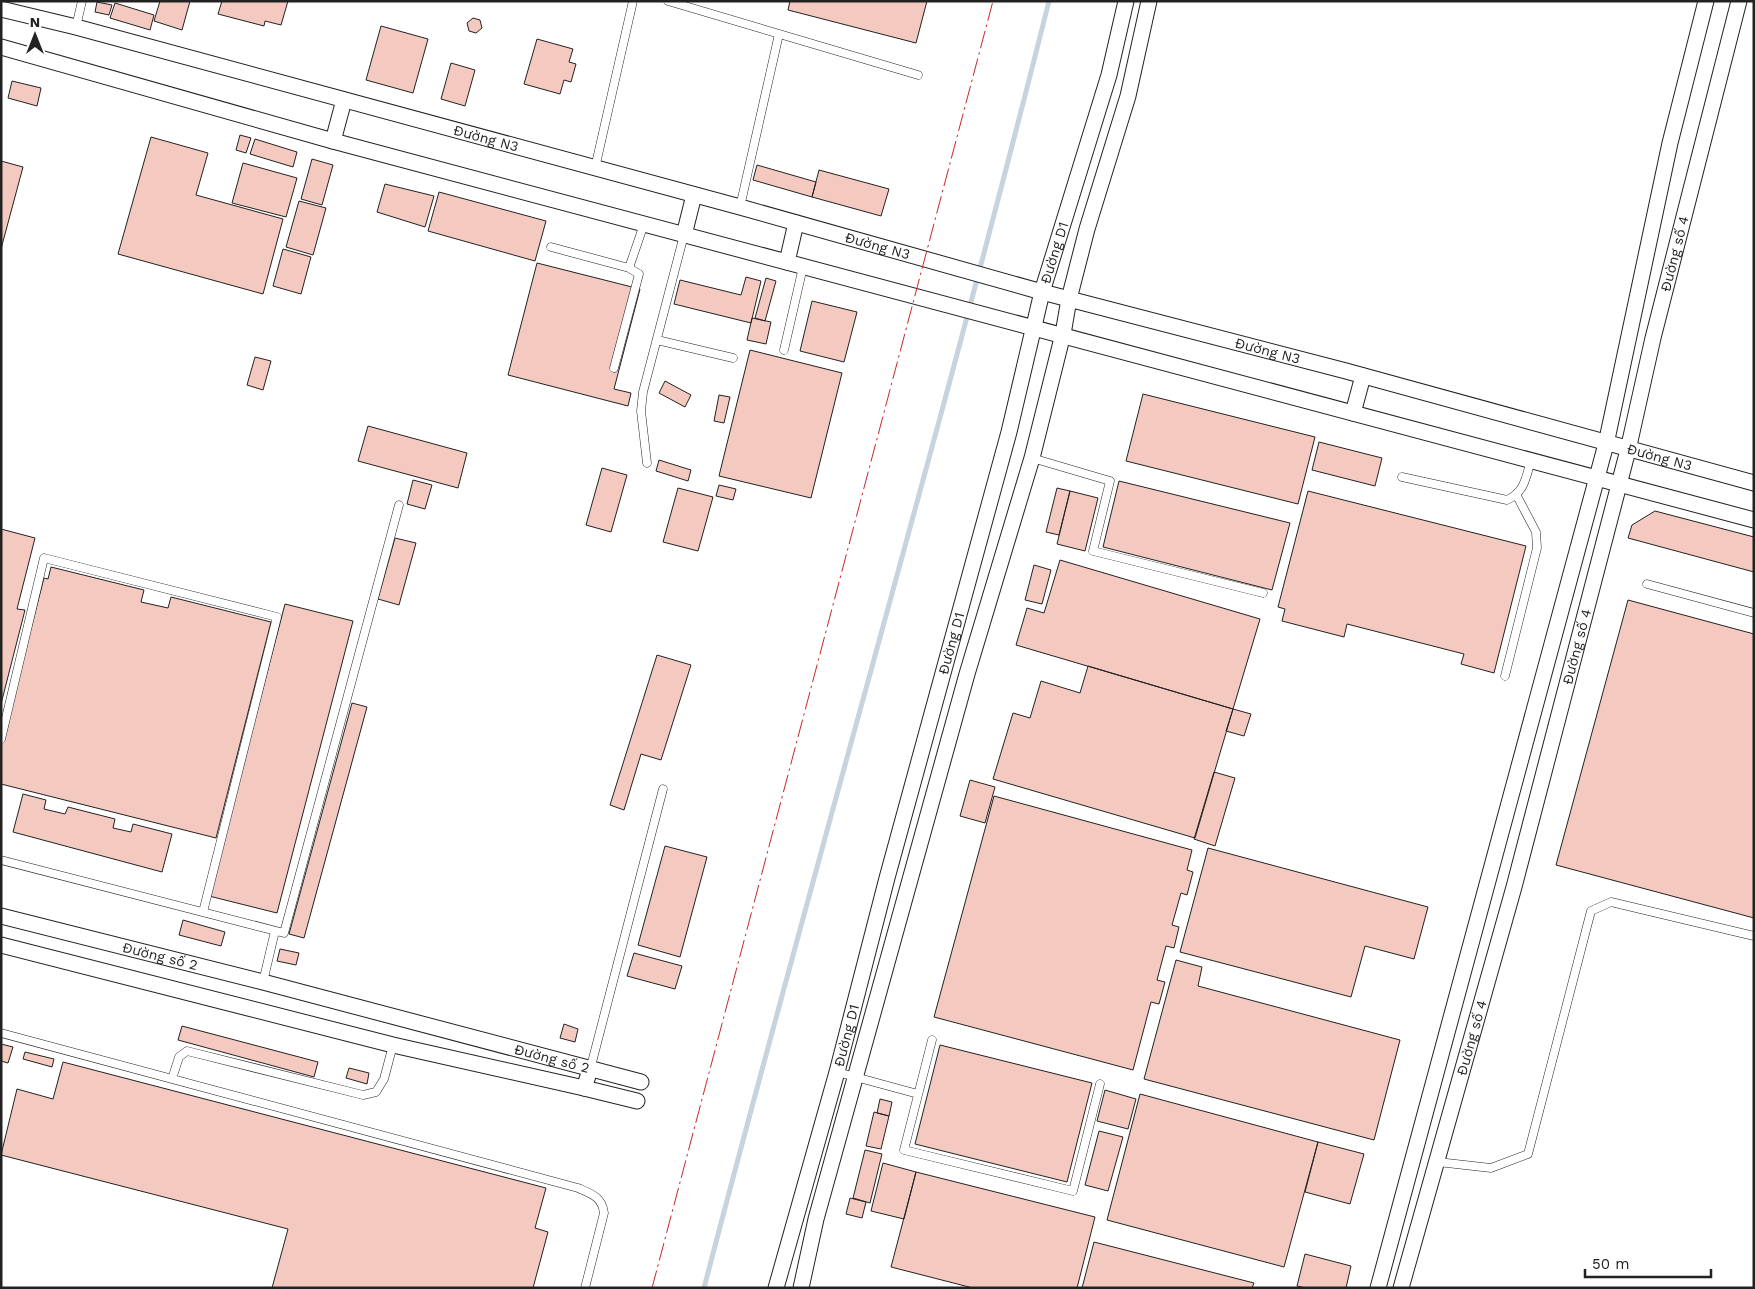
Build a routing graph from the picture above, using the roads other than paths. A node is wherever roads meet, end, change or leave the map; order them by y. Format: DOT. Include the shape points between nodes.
graph roads {
  1 [pos="82,1"];
  2 [pos="633,1"];
  3 [pos="668,1"];
  4 [pos="1126,1"];
  5 [pos="1149,1"];
  6 [pos="1706,1"];
  7 [pos="1739,1"];
  8 [pos="1,9"];
  9 [pos="76,27"];
  10 [pos="779,34"];
  11 [pos="1,47"];
  12 [pos="918,75"];
  13 [pos="344,100"];
  14 [pos="333,141"];
  15 [pos="595,168"];
  16 [pos="694,195"];
  17 [pos="740,208"];
  18 [pos="796,223"];
  19 [pos="644,224"];
  20 [pos="684,235"];
  21 [pos="551,247"];
  22 [pos="787,262"];
  23 [pos="803,267"];
  24 [pos="629,268"];
  25 [pos="1042,292"];
  26 [pos="1069,299"];
  27 [pos="1034,329"];
  28 [pos="1063,334"];
  29 [pos="657,340"];
  30 [pos="784,350"];
  31 [pos="734,358"];
  32 [pos="614,368"];
  33 [pos="1363,376"];
  34 [pos="1354,413"];
  35 [pos="1606,444"];
  36 [pos="1628,450"];
  37 [pos="1032,458"];
  38 [pos="1531,460"];
  39 [pos="647,464"];
  40 [pos="1402,477"];
  41 [pos="1596,478"];
  42 [pos="1754,483"];
  43 [pos="1618,484"];
  44 [pos="1517,496"];
  45 [pos="399,505"];
  46 [pos="1754,520"];
  47 [pos="1647,584"];
  48 [pos="1263,593"];
  49 [pos="1754,613"];
  50 [pos="944,668"];
  51 [pos="967,674"];
  52 [pos="1505,676"];
  53 [pos="1,739"];
  54 [pos="663,790"];
  55 [pos="1,860"];
  56 [pos="203,912"];
  57 [pos="2,917"];
  58 [pos="275,931"];
  59 [pos="1754,936"];
  60 [pos="1,945"];
  61 [pos="263,982"];
  62 [pos="1451,1021"];
  63 [pos="1475,1028"];
  64 [pos="1,1033"];
  65 [pos="932,1040"];
  66 [pos="393,1045"];
  67 [pos="590,1070"];
  68 [pos="837,1072"];
  69 [pos="856,1077"];
  70 [pos="172,1079"];
  71 [pos="641,1082"];
  72 [pos="1100,1084"];
  73 [pos="584,1088"];
  74 [pos="918,1094"];
  75 [pos="637,1101"];
  76 [pos="1438,1162"];
  77 [pos="1401,1204"];
  78 [pos="1424,1210"];
  79 [pos="585,1288"];
  80 [pos="776,1288"];
  81 [pos="801,1288"];
  82 [pos="1378,1288"];
  83 [pos="1401,1288"];
  1 -- 9 [label="lane"];
  2 -- 15 [label="lane"];
  3 -- 10 [label="lane"];
  4 -- 25 [label="street, Đường D1" via="1109,75"];
  5 -- 26 [label="street, Đường D1" via="1128,96"];
  6 -- 35 [label="street, Đường số 4" via="1670,143"];
  7 -- 36 [label="street, Đường số 4" via="1652,338"];
  8 -- 9 [label="street, Đường N3"];
  9 -- 13 [label="street, Đường N3"];
  10 -- 12 [label="lane"];
  10 -- 17 [label="lane"];
  11 -- 14 [label="street"];
  13 -- 14 [label="street"];
  13 -- 15 [label="street, Đường N3"];
  14 -- 19 [label="street"];
  15 -- 16 [label="street, Đường N3"];
  16 -- 17 [label="street, Đường N3"];
  16 -- 20 [label="street"];
  17 -- 18 [label="street, Đường N3"];
  18 -- 22 [label="street"];
  18 -- 25 [label="street, Đường N3"];
  19 -- 20 [label="street"];
  19 -- 24 [label="lane"];
  20 -- 22 [label="street"];
  20 -- 29 [label="lane"];
  21 -- 24 [label="lane"];
  22 -- 23 [label="street"];
  23 -- 27 [label="street"];
  23 -- 30 [label="lane"];
  24 -- 32 [label="lane" via="639,274"];
  25 -- 26 [label="street, Đường N3"];
  25 -- 27 [label="street, Đường D1"];
  26 -- 28 [label="street, Đường D1"];
  26 -- 33 [label="street, Đường N3"];
  27 -- 28 [label="street"];
  27 -- 50 [label="street, Đường D1" via="1010,432"];
  28 -- 34 [label="street"];
  28 -- 37 [label="street, Đường D1"];
  29 -- 31 [label="lane"];
  29 -- 39 [label="lane" via="641,412"];
  33 -- 34 [label="street"];
  33 -- 35 [label="street, Đường N3"];
  34 -- 38 [label="street"];
  35 -- 36 [label="street, Đường N3"];
  35 -- 41 [label="street, Đường số 4"];
  36 -- 42 [label="street, Đường N3"];
  36 -- 43 [label="street, Đường số 4"];
  37 -- 48 [label="lane" via="1110,481 1093,551"];
  37 -- 51 [label="street, Đường D1"];
  38 -- 41 [label="street"];
  38 -- 44 [label="lane"];
  40 -- 44 [label="lane" via="1507,500"];
  41 -- 43 [label="street"];
  41 -- 62 [label="street, Đường số 4"];
  43 -- 46 [label="street"];
  43 -- 63 [label="street, Đường số 4"];
  44 -- 52 [label="lane" via="1536,532 1538,548"];
  45 -- 58 [label="lane" via="284,933"];
  47 -- 49 [label="lane"];
  50 -- 51 [label="street"];
  50 -- 68 [label="street, Đường D1"];
  51 -- 69 [label="street, Đường D1"];
  53 -- 56 [label="lane" via="44,558 277,617"];
  54 -- 67 [label="lane"];
  55 -- 56 [label="lane"];
  56 -- 58 [label="lane"];
  57 -- 61 [label="street, Đường số 2"];
  58 -- 61 [label="lane"];
  59 -- 76 [label="lane" via="1611,902 1591,911 1528,1154 1491,1168"];
  60 -- 66 [label="street, Đường số 2"];
  61 -- 67 [label="street, Đường số 2"];
  62 -- 63 [label="street"];
  62 -- 77 [label="street, Đường số 4"];
  63 -- 76 [label="street, Đường số 4"];
  64 -- 70 [label="lane"];
  65 -- 74 [label="lane"];
  66 -- 70 [label="lane" via="384,1079 376,1092 363,1095 187,1051 179,1057"];
  66 -- 73 [label="street, Đường số 2"];
  67 -- 71 [label="street"];
  67 -- 73 [label="street, Đường số 2"];
  68 -- 69 [label="lane"];
  68 -- 80 [label="street, Đường D1"];
  69 -- 74 [label="lane"];
  69 -- 81 [label="street, Đường D1" via="816,1219"];
  70 -- 79 [label="lane" via="595,1195 604,1213"];
  72 -- 74 [label="lane" via="1073,1191 904,1150"];
  73 -- 75 [label="street"];
  76 -- 78 [label="street, Đường số 4"];
  77 -- 78 [label="street"];
  77 -- 82 [label="street, Đường số 4"];
  78 -- 83 [label="street, Đường số 4"];
}
